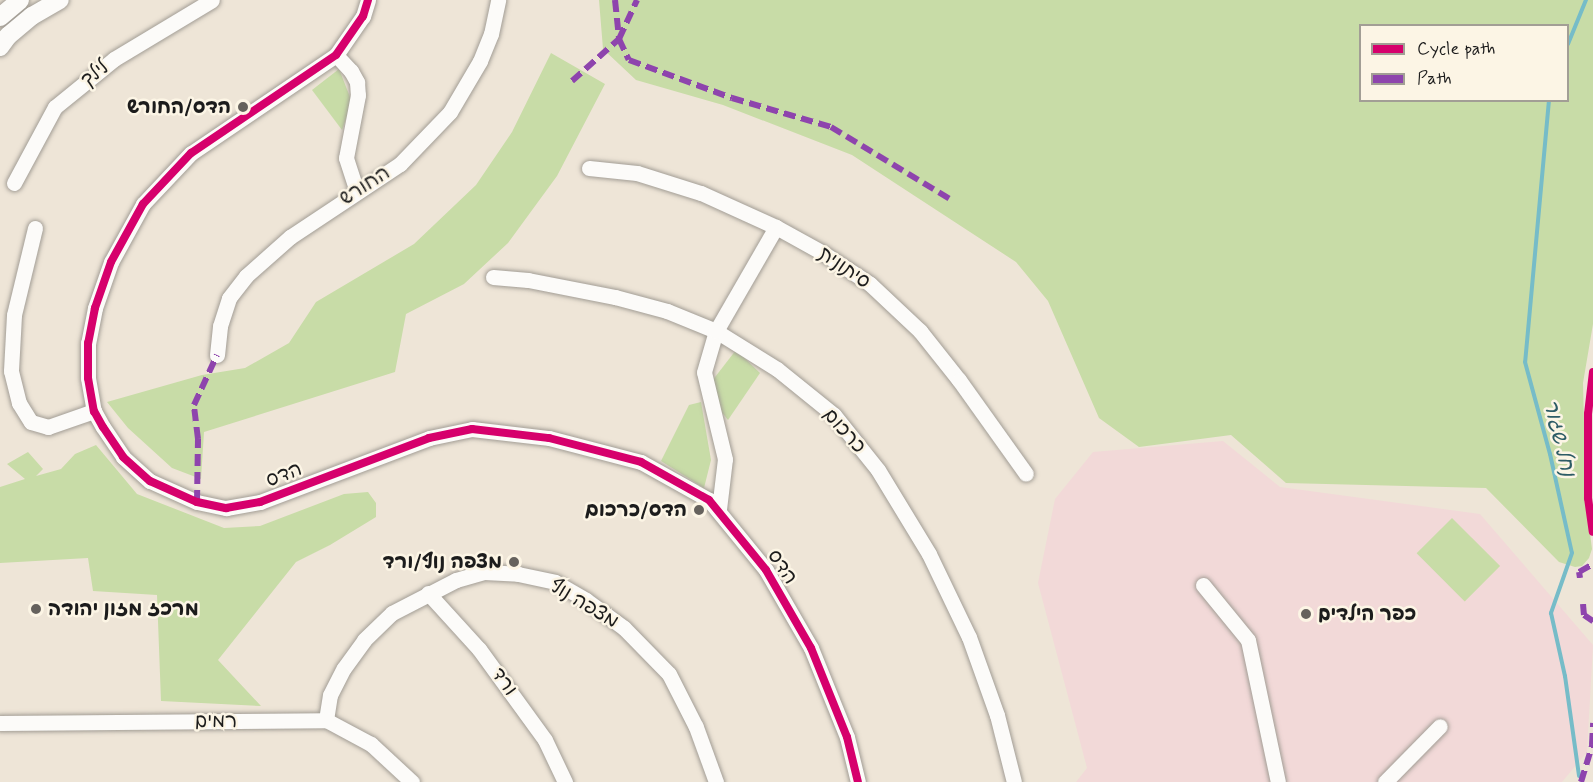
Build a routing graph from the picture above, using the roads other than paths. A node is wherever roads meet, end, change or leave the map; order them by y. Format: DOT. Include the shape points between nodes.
graph roads {
  1 [pos="20,0"];
  2 [pos="212,0"];
  3 [pos="368,0"];
  4 [pos="498,0"];
  5 [pos="57,1"];
  6 [pos="0,16"];
  7 [pos="0,47"];
  8 [pos="336,55"];
  9 [pos="589,168"];
  10 [pos="15,183"];
  11 [pos="357,192"];
  12 [pos="776,227"];
  13 [pos="35,228"];
  14 [pos="493,277"];
  15 [pos="716,331"];
  16 [pos="217,355"];
  17 [pos="94,411"];
  18 [pos="1026,474"];
  19 [pos="719,509"];
  20 [pos="1203,585"];
  21 [pos="428,593"];
  22 [pos="327,720"];
  23 [pos="0,723"];
  24 [pos="1440,726"];
  25 [pos="412,782"];
  26 [pos="565,782"];
  27 [pos="716,782"];
  28 [pos="858,782"];
  29 [pos="1014,782"];
  30 [pos="1278,782"];
  31 [pos="1385,782"];
  1 -- 6 [label="street"];
  2 -- 10 [label="street, לילך" via="114,59 55,107"];
  3 -- 8 [label="street, הדס" via="363,16"];
  4 -- 11 [label="street, החורש" via="480,61 450,112 400,164"];
  5 -- 7 [label="street" via="32,16"];
  8 -- 11 [label="street" via="357,82 346,158"];
  8 -- 17 [label="street, הדס" via="191,153 143,204 111,262 95,308 88,355"];
  9 -- 12 [label="street, סיתונית" via="637,173 701,193"];
  11 -- 16 [label="street, החורש" via="290,237 246,276 229,298 220,326"];
  12 -- 15 [label="street"];
  12 -- 18 [label="street, סיתונית" via="870,284 920,331"];
  13 -- 17 [label="street" via="14,315 11,371 19,403 31,422 48,427"];
  14 -- 15 [label="street, כרכום" via="615,297 667,310"];
  15 -- 19 [label="street" via="704,372 725,459"];
  15 -- 29 [label="street, כרכום" via="777,369 834,415 878,470 929,554 969,637 997,715"];
  17 -- 19 [label="street, הדס" via="123,457 150,481 197,502 226,508 260,502 429,438 472,429 549,438 641,462"];
  19 -- 28 [label="street, הדס" via="766,570 811,648 847,737"];
  20 -- 30 [label="street" via="1248,640"];
  21 -- 22 [label="street, מצפה נוף" via="392,613 364,640 330,695"];
  21 -- 26 [label="street, ורד" via="479,649 532,721"];
  21 -- 27 [label="street, מצפה נוף" via="484,572 555,582 586,600 624,628 669,674 696,728"];
  22 -- 23 [label="street, רמים"];
  22 -- 25 [label="street, רמים" via="371,744"];
  24 -- 31 [label="street"];
}
